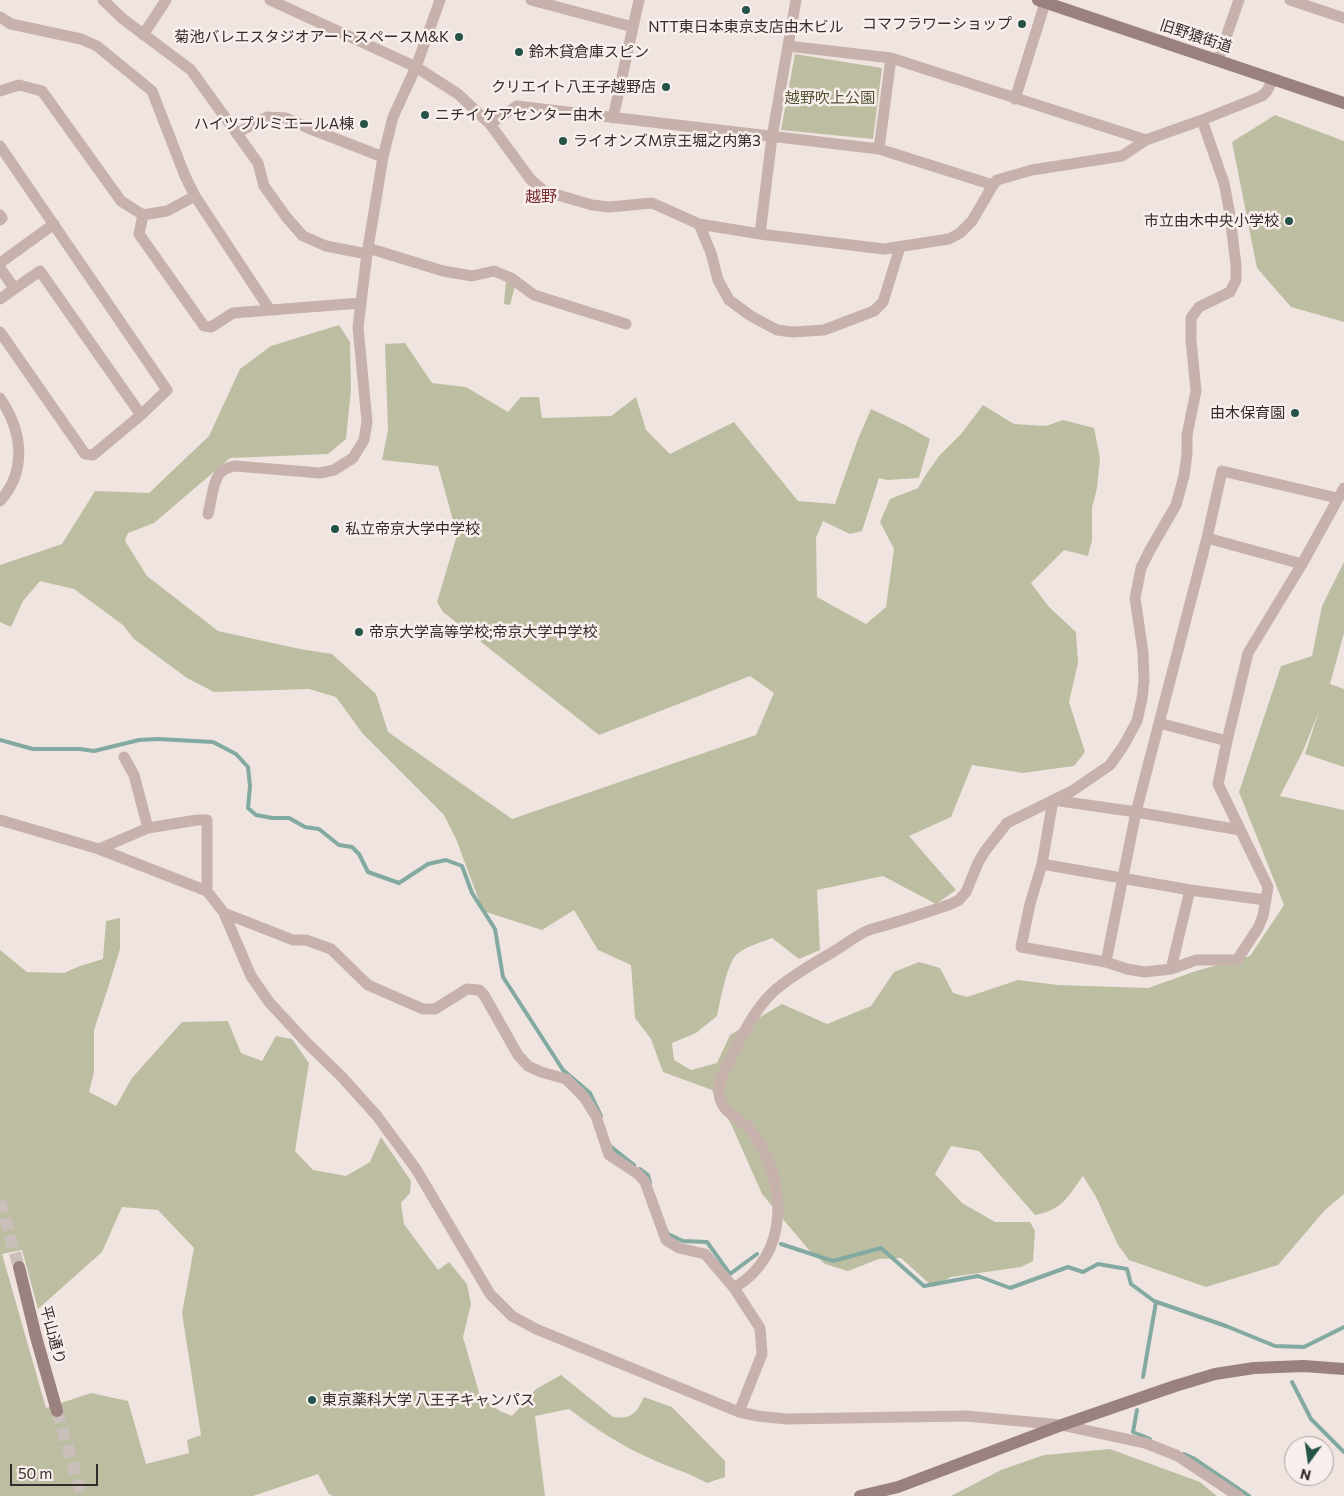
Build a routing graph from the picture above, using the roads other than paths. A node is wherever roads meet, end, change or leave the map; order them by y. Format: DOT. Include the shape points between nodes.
graph roads {
  1 [pos="104,0"];
  2 [pos="166,0"];
  3 [pos="270,0"];
  4 [pos="440,0"];
  5 [pos="531,0"];
  6 [pos="639,0"];
  7 [pos="796,0"];
  8 [pos="1239,0"];
  9 [pos="1290,0"];
  10 [pos="1041,1"];
  11 [pos="289,4"];
  12 [pos="0,17"];
  13 [pos="1344,18"];
  14 [pos="633,27"];
  15 [pos="143,35"];
  16 [pos="788,46"];
  17 [pos="891,58"];
  18 [pos="1218,60"];
  19 [pos="416,66"];
  20 [pos="1273,79"];
  21 [pos="0,91"];
  22 [pos="1015,99"];
  23 [pos="1344,104"];
  24 [pos="613,118"];
  25 [pos="1202,120"];
  26 [pos="490,124"];
  27 [pos="237,132"];
  28 [pos="772,137"];
  29 [pos="1146,140"];
  30 [pos="0,146"];
  31 [pos="879,149"];
  32 [pos="383,157"];
  33 [pos="993,185"];
  34 [pos="195,196"];
  35 [pos="0,215"];
  36 [pos="143,215"];
  37 [pos="0,220"];
  38 [pos="54,224"];
  39 [pos="699,224"];
  40 [pos="760,234"];
  41 [pos="900,247"];
  42 [pos="368,251"];
  43 [pos="0,263"];
  44 [pos="0,268"];
  45 [pos="14,288"];
  46 [pos="0,299"];
  47 [pos="360,303"];
  48 [pos="270,310"];
  49 [pos="626,324"];
  50 [pos="0,332"];
  51 [pos="0,398"];
  52 [pos="140,415"];
  53 [pos="1344,488"];
  54 [pos="1337,498"];
  55 [pos="0,501"];
  56 [pos="208,514"];
  57 [pos="1207,538"];
  58 [pos="1302,564"];
  59 [pos="1159,723"];
  60 [pos="1227,741"];
  61 [pos="124,757"];
  62 [pos="1053,800"];
  63 [pos="1136,812"];
  64 [pos="0,820"];
  65 [pos="148,828"];
  66 [pos="1240,830"];
  67 [pos="99,849"];
  68 [pos="1042,864"];
  69 [pos="1122,879"];
  70 [pos="1190,890"];
  71 [pos="207,891"];
  72 [pos="1266,900"];
  73 [pos="224,913"];
  74 [pos="1106,962"];
  75 [pos="1172,969"];
  76 [pos="19,1266"];
  77 [pos="734,1288"];
  78 [pos="1344,1369"];
  79 [pos="58,1411"];
  80 [pos="739,1412"];
  81 [pos="1062,1425"];
  82 [pos="898,1491"];
  83 [pos="860,1496"];
  84 [pos="1238,1496"];
  1 -- 15 [label="street"];
  2 -- 15 [label="street"];
  3 -- 11 [label="street"];
  4 -- 19 [label="street"];
  5 -- 14 [label="street"];
  6 -- 14 [label="street"];
  7 -- 16 [label="street"];
  8 -- 18 [label="street"];
  9 -- 13 [label="street"];
  10 -- 18 [label="street, 旧野猿街道"];
  10 -- 22 [label="street"];
  11 -- 19 [label="street"];
  12 -- 34 [label="street" via="11,24 81,39 97,46 152,91"];
  14 -- 24 [label="street"];
  15 -- 27 [label="street" via="191,70"];
  16 -- 17 [label="street"];
  16 -- 28 [label="street"];
  17 -- 22 [label="street"];
  17 -- 31 [label="street"];
  18 -- 20 [label="street, 旧野猿街道"];
  19 -- 26 [label="street" via="458,94"];
  19 -- 32 [label="street" via="393,117"];
  20 -- 23 [label="street, 旧野猿街道"];
  20 -- 25 [label="street" via="1262,96"];
  21 -- 36 [label="street" via="19,85 42,91 121,201"];
  22 -- 29 [label="street"];
  24 -- 26 [label="street" via="517,106"];
  24 -- 28 [label="street"];
  25 -- 29 [label="street"];
  25 -- 62 [label="street" via="1224,183 1236,280 1230,292 1199,307 1191,318 1196,390 1186,435 1184,476 1176,505 1141,568 1135,598 1144,671 1137,721 1110,765"];
  26 -- 39 [label="street" via="531,180 544,191 592,205 652,203"];
  27 -- 32 [label="street" via="267,118 286,118"];
  27 -- 42 [label="street" via="258,162 264,186 302,236 326,246"];
  28 -- 31 [label="street"];
  28 -- 40 [label="street"];
  29 -- 33 [label="street" via="1122,156 1032,170 997,180"];
  30 -- 38 [label="street"];
  31 -- 33 [label="street"];
  32 -- 42 [label="street"];
  33 -- 41 [label="street" via="972,221 960,233 949,239"];
  34 -- 36 [label="street" via="167,211"];
  34 -- 48 [label="street"];
  35 -- 37 [label="street"];
  36 -- 48 [label="street" via="139,234 204,326 211,327 233,313"];
  38 -- 43 [label="street"];
  38 -- 52 [label="street" via="167,390"];
  39 -- 40 [label="street"];
  39 -- 41 [label="street" via="712,253 718,280 729,300 751,316 785,331 824,330 874,312 883,302"];
  40 -- 41 [label="street" via="884,249"];
  42 -- 47 [label="street"];
  42 -- 49 [label="street" via="472,276 494,271 511,278 534,295"];
  44 -- 45 [label="street"];
  45 -- 46 [label="street"];
  45 -- 52 [label="street" via="40,271"];
  47 -- 48 [label="street"];
  47 -- 56 [label="street" via="358,327 367,422 364,440 353,458 334,470 320,472 235,466 224,469 216,481"];
  50 -- 52 [label="street" via="85,454 93,455"];
  51 -- 55 [label="street" via="16,428 19,447 14,479"];
  53 -- 54 [label="street"];
  54 -- 57 [label="street" via="1222,471"];
  54 -- 58 [label="street"];
  57 -- 58 [label="street"];
  57 -- 59 [label="street"];
  58 -- 60 [label="street" via="1248,653"];
  59 -- 60 [label="street"];
  59 -- 63 [label="street"];
  60 -- 66 [label="street" via="1218,784"];
  61 -- 65 [label="street" via="134,775"];
  62 -- 63 [label="street"];
  62 -- 68 [label="street"];
  62 -- 77 [label="street" via="1007,823 985,851 959,900 871,929 800,972 774,992 756,1013 720,1082 719,1095 726,1112 751,1130 766,1156 776,1188 777,1211 773,1242 762,1263 748,1280"];
  63 -- 66 [label="street"];
  63 -- 69 [label="street"];
  64 -- 67 [label="street"];
  65 -- 67 [label="street"];
  65 -- 71 [label="street" via="207,820"];
  66 -- 72 [label="street" via="1268,887"];
  67 -- 71 [label="street"];
  68 -- 69 [label="street"];
  68 -- 74 [label="street" via="1021,947"];
  69 -- 70 [label="street"];
  69 -- 74 [label="street"];
  70 -- 72 [label="street"];
  70 -- 75 [label="street"];
  71 -- 73 [label="street"];
  72 -- 75 [label="street" via="1258,928 1237,960 1196,960"];
  73 -- 77 [label="street" via="293,940 306,940 331,949 368,985 423,1009 435,1009 467,989 479,990 528,1066 566,1079 584,1097 596,1116 609,1155 645,1182 666,1240 679,1248 705,1254"];
  73 -- 80 [label="street" via="251,976 270,1002 377,1116 416,1169 490,1294 512,1316 536,1329"];
  74 -- 75 [label="street" via="1145,972"];
  76 -- 79 [label="street, 平山通り"];
  77 -- 80 [label="street" via="760,1328 762,1354"];
  78 -- 81 [label="street" via="1304,1366 1215,1374"];
  80 -- 81 [label="street" via="786,1418 966,1416"];
  81 -- 82 [label="street"];
  81 -- 84 [label="street" via="1145,1443 1176,1455"];
  82 -- 83 [label="street"];
}
